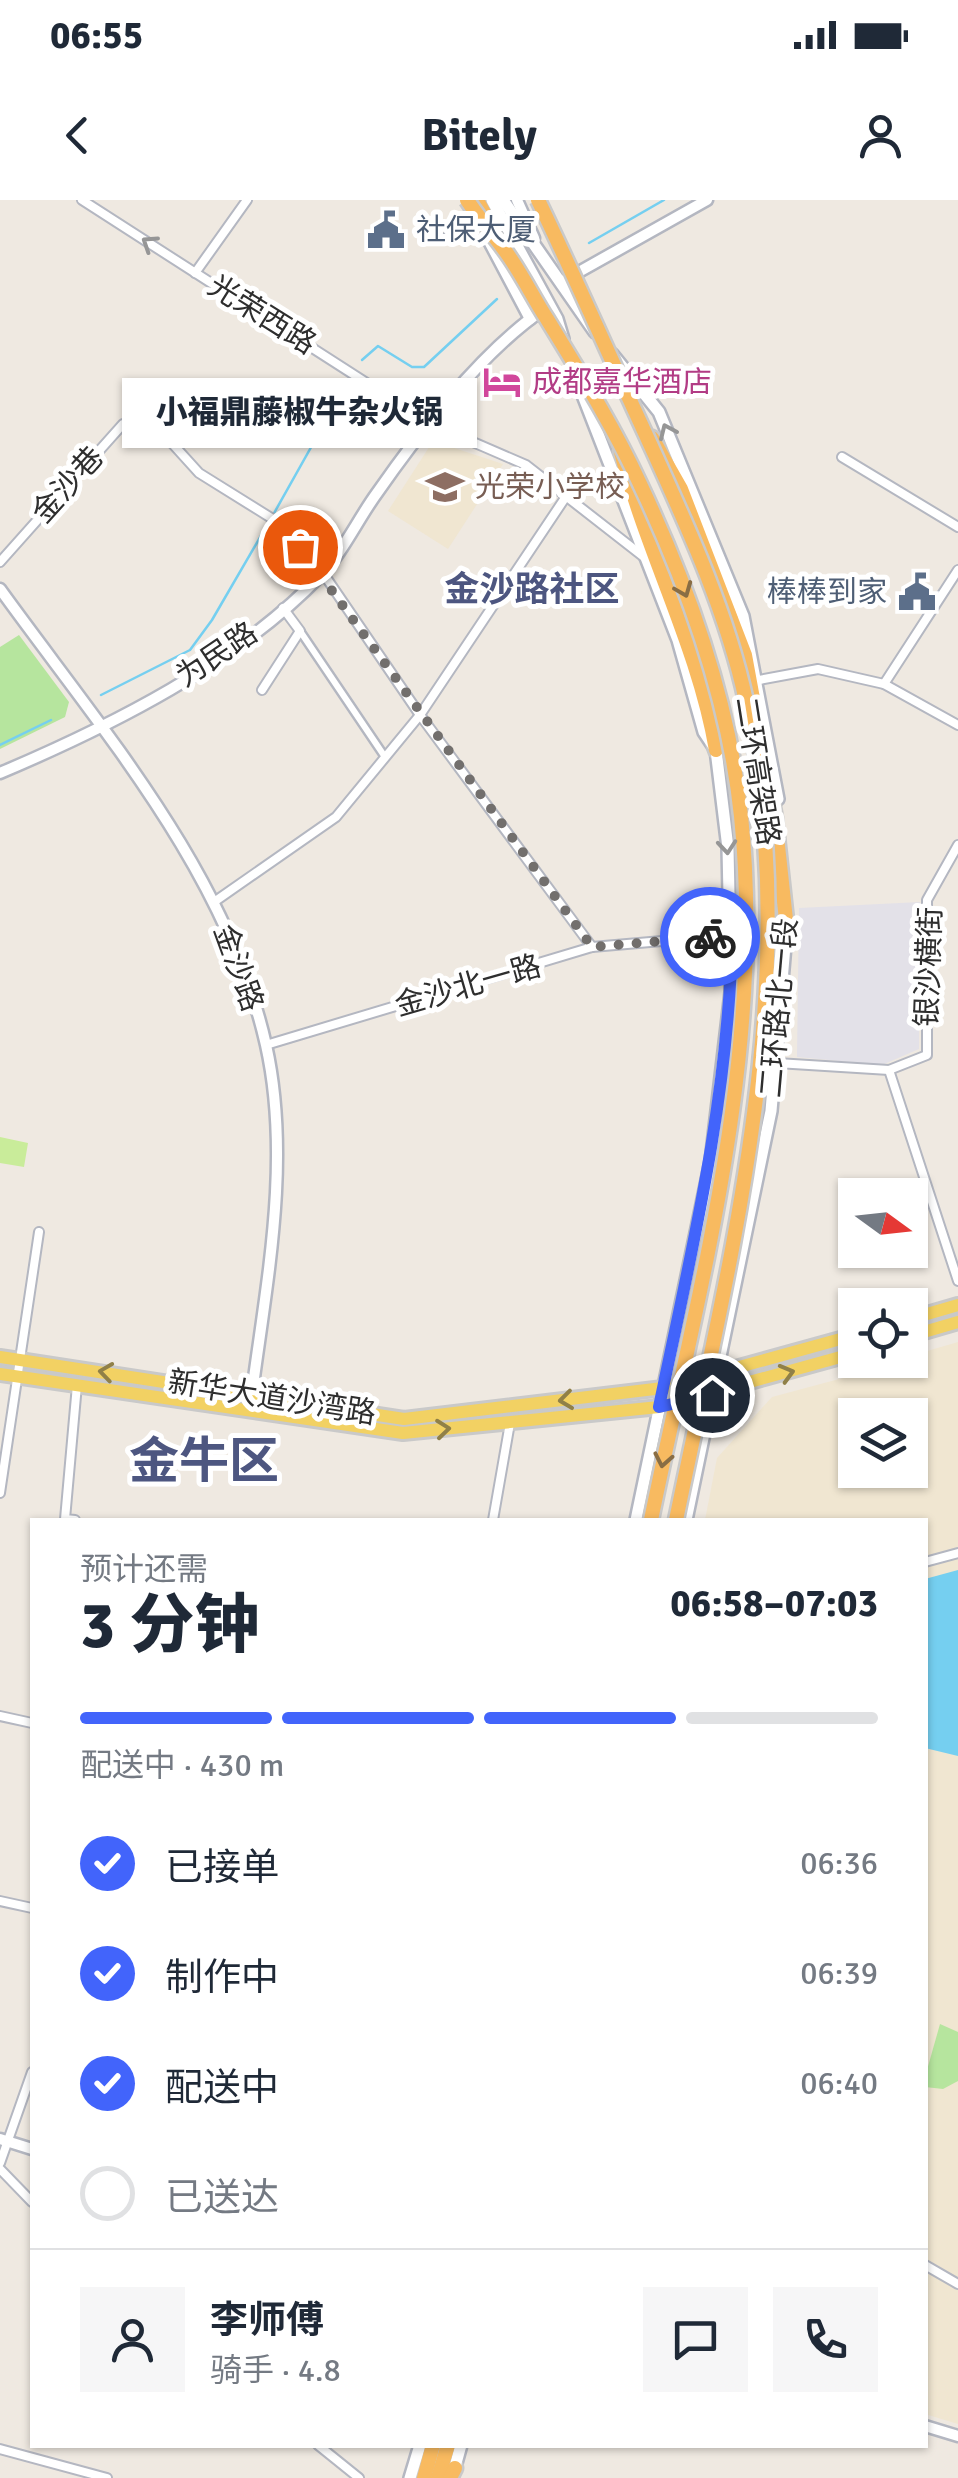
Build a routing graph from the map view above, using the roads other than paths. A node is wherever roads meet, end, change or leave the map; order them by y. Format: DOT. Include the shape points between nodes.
graph roads {
  1 [pos="82,200"];
  2 [pos="247,200"];
  3 [pos="467,200"];
  4 [pos="492,200"];
  5 [pos="503,200"];
  6 [pos="517,200"];
  7 [pos="538,200"];
  8 [pos="707,200"];
  9 [pos="476,208"];
  10 [pos="446,238"];
  11 [pos="504,248"];
  12 [pos="542,257"];
  13 [pos="196,273"];
  14 [pos="561,282"];
  15 [pos="549,305"];
  16 [pos="530,319"];
  17 [pos="639,422"];
  18 [pos="429,423"];
  19 [pos="617,437"];
  20 [pos="842,457"];
  21 [pos="565,498"];
  22 [pos="958,526"];
  23 [pos="644,557"];
  24 [pos="0,562"];
  25 [pos="958,570"];
  26 [pos="322,573"];
  27 [pos="0,589"];
  28 [pos="284,608"];
  29 [pos="300,630"];
  30 [pos="759,680"];
  31 [pos="884,684"];
  32 [pos="262,690"];
  33 [pos="420,715"];
  34 [pos="958,726"];
  35 [pos="102,730"];
  36 [pos="716,750"];
  37 [pos="385,758"];
  38 [pos="0,773"];
  39 [pos="958,844"];
  40 [pos="214,902"];
  41 [pos="787,929"];
  42 [pos="732,936"];
  43 [pos="592,947"];
  44 [pos="266,1045"];
  45 [pos="777,1064"];
  46 [pos="889,1070"];
  47 [pos="40,1232"];
  48 [pos="958,1281"];
  49 [pos="958,1305"];
  50 [pos="928,1314"];
  51 [pos="958,1322"];
  52 [pos="928,1331"];
  53 [pos="838,1341"];
  54 [pos="0,1357"];
  55 [pos="838,1357"];
  56 [pos="21,1360"];
  57 [pos="0,1374"];
  58 [pos="19,1377"];
  59 [pos="715,1377"];
  60 [pos="77,1385"];
  61 [pos="663,1388"];
  62 [pos="252,1393"];
  63 [pos="712,1395"];
  64 [pos="659,1407"];
  65 [pos="249,1411"];
  66 [pos="510,1424"];
  67 [pos="0,1493"];
  68 [pos="65,1518"];
  69 [pos="493,1518"];
  70 [pos="636,1518"];
  71 [pos="651,1518"];
  72 [pos="676,1518"];
  73 [pos="686,1518"];
  74 [pos="958,1553"];
  75 [pos="928,1561"];
  76 [pos="0,1716"];
  77 [pos="30,1723"];
  78 [pos="0,1900"];
  79 [pos="30,1908"];
  80 [pos="30,2077"];
  81 [pos="4,2140"];
  82 [pos="30,2148"];
  83 [pos="0,2166"];
  84 [pos="30,2200"];
  85 [pos="928,2267"];
  86 [pos="958,2284"];
  87 [pos="928,2427"];
  88 [pos="958,2436"];
  89 [pos="322,2448"];
  90 [pos="419,2448"];
  91 [pos="432,2448"];
  92 [pos="447,2448"];
  93 [pos="460,2448"];
  94 [pos="0,2449"];
  95 [pos="452,2475"];
  96 [pos="356,2477"];
  97 [pos="108,2478"];
  98 [pos="410,2478"];
  99 [pos="424,2478"];
  100 [pos="438,2478"];
  13 -- 1 [label="street, 光荣西路, one-way"];
  2 -- 13 [label="street"];
  3 -- 9 [label="street"];
  3 -- 11 [label="highway, bridge"];
  4 -- 15 [label="main road, 二环路北一段"];
  5 -- 12 [label="main road, 二环路北一段"];
  6 -- 12 [label="street"];
  7 -- 17 [label="highway, 二环高架路, bridge"];
  8 -- 14 [label="street"];
  9 -- 10 [label="street"];
  9 -- 11 [label="highway, 二环高架路, bridge"];
  9 -- 16 [label="street"];
  11 -- 19 [label="highway, 二环高架路, bridge"];
  12 -- 14 [label="main road, 二环路北一段"];
  13 -- 18 [label="street, 光荣西路"];
  30 -- 14 [label="main road, 二环路北一段, one-way" via="743,616 658,412"];
  15 -- 16 [label="street, 为民路"];
  15 -- 23 [label="main road, 二环路北一段"];
  16 -- 18 [label="street, 为民路"];
  17 -- 41 [label="highway, bridge" via="681,489 745,655"];
  17 -- 72 [label="highway, 二环高架路, bridge" via="719,608 746,699 769,866 768,1018 745,1192"];
  18 -- 21 [label="street, 光荣西路" via="526,465"];
  18 -- 26 [label="street, 为民路"];
  19 -- 36 [label="highway, bridge" via="704,690"];
  19 -- 71 [label="highway, 二环高架路, one-way, bridge" via="692,608 722,706 741,815 746,916 743,1015 723,1166"];
  20 -- 22 [label="street"];
  21 -- 23 [label="street, 光荣西路"];
  21 -- 33 [label="street"];
  23 -- 36 [label="main road, 二环路北一段"];
  24 -- 26 [label="street, 金沙巷" via="123,424 151,420 199,473 276,521"];
  25 -- 31 [label="street"];
  26 -- 28 [label="street, 为民路"];
  26 -- 33 [label="street, 金沙巷"];
  27 -- 35 [label="street, 金沙路"];
  28 -- 29 [label="street"];
  28 -- 35 [label="street, 为民路"];
  29 -- 32 [label="street"];
  29 -- 37 [label="street"];
  30 -- 31 [label="street" via="818,668"];
  30 -- 41 [label="main road, 二环路北一段" via="782,821"];
  31 -- 34 [label="street"];
  33 -- 37 [label="street"];
  33 -- 43 [label="street, 金沙巷"];
  35 -- 38 [label="street, 为民路"];
  35 -- 40 [label="street, 金沙路"];
  36 -- 42 [label="main road, 二环路北一段, one-way"];
  37 -- 40 [label="street" via="336,817"];
  39 -- 46 [label="street, 银沙横街" via="927,900 927,1055"];
  40 -- 44 [label="street, 金沙路"];
  41 -- 45 [label="main road, 二环路北一段"];
  42 -- 43 [label="street, 金沙北一路"];
  42 -- 61 [label="main road, 二环路北一段" via="712,1161"];
  43 -- 44 [label="street, 金沙北一路"];
  44 -- 62 [label="street, 金沙路" via="276,1203"];
  45 -- 46 [label="street"];
  45 -- 59 [label="main road, 二环路北一段" via="756,1198"];
  46 -- 48 [label="street"];
  47 -- 56 [label="street"];
  49 -- 50 [label="main road"];
  51 -- 52 [label="main road"];
  53 -- 59 [label="main road, 新华大道沙湾路"];
  54 -- 56 [label="main road, 新华大道沙湾路"];
  63 -- 55 [label="main road, 新华大道沙湾路, one-way"];
  56 -- 58 [label="street"];
  62 -- 56 [label="main road, 新华大道沙湾路, one-way"];
  57 -- 58 [label="main road, 新华大道沙湾路"];
  58 -- 60 [label="main road, 新华大道沙湾路"];
  58 -- 67 [label="street"];
  59 -- 61 [label="main road, 新华大道沙湾路"];
  59 -- 63 [label="main road, 二环路北一段"];
  60 -- 65 [label="main road, 新华大道沙湾路"];
  60 -- 68 [label="street"];
  61 -- 62 [label="main road, 新华大道沙湾路, one-way" via="404,1418"];
  61 -- 64 [label="main road, 二环路北一段"];
  62 -- 65 [label="street, 金沙路"];
  63 -- 64 [label="main road, 新华大道沙湾路"];
  63 -- 73 [label="main road, 二环路北一段"];
  64 -- 66 [label="main road, 新华大道沙湾路"];
  64 -- 70 [label="main road, 二环路北一段"];
  65 -- 66 [label="main road, 新华大道沙湾路, one-way" via="403,1433"];
  66 -- 69 [label="street"];
  74 -- 75 [label="street"];
  76 -- 77 [label="street"];
  78 -- 79 [label="street"];
  80 -- 81 [label="street"];
  81 -- 82 [label="street"];
  81 -- 83 [label="street"];
  83 -- 84 [label="street"];
  85 -- 86 [label="street"];
  87 -- 88 [label="street"];
  89 -- 96 [label="street"];
  90 -- 98 [label="main road"];
  91 -- 99 [label="highway"];
  92 -- 100 [label="highway"];
  93 -- 95 [label="main road"];
  94 -- 97 [label="street"];
}
